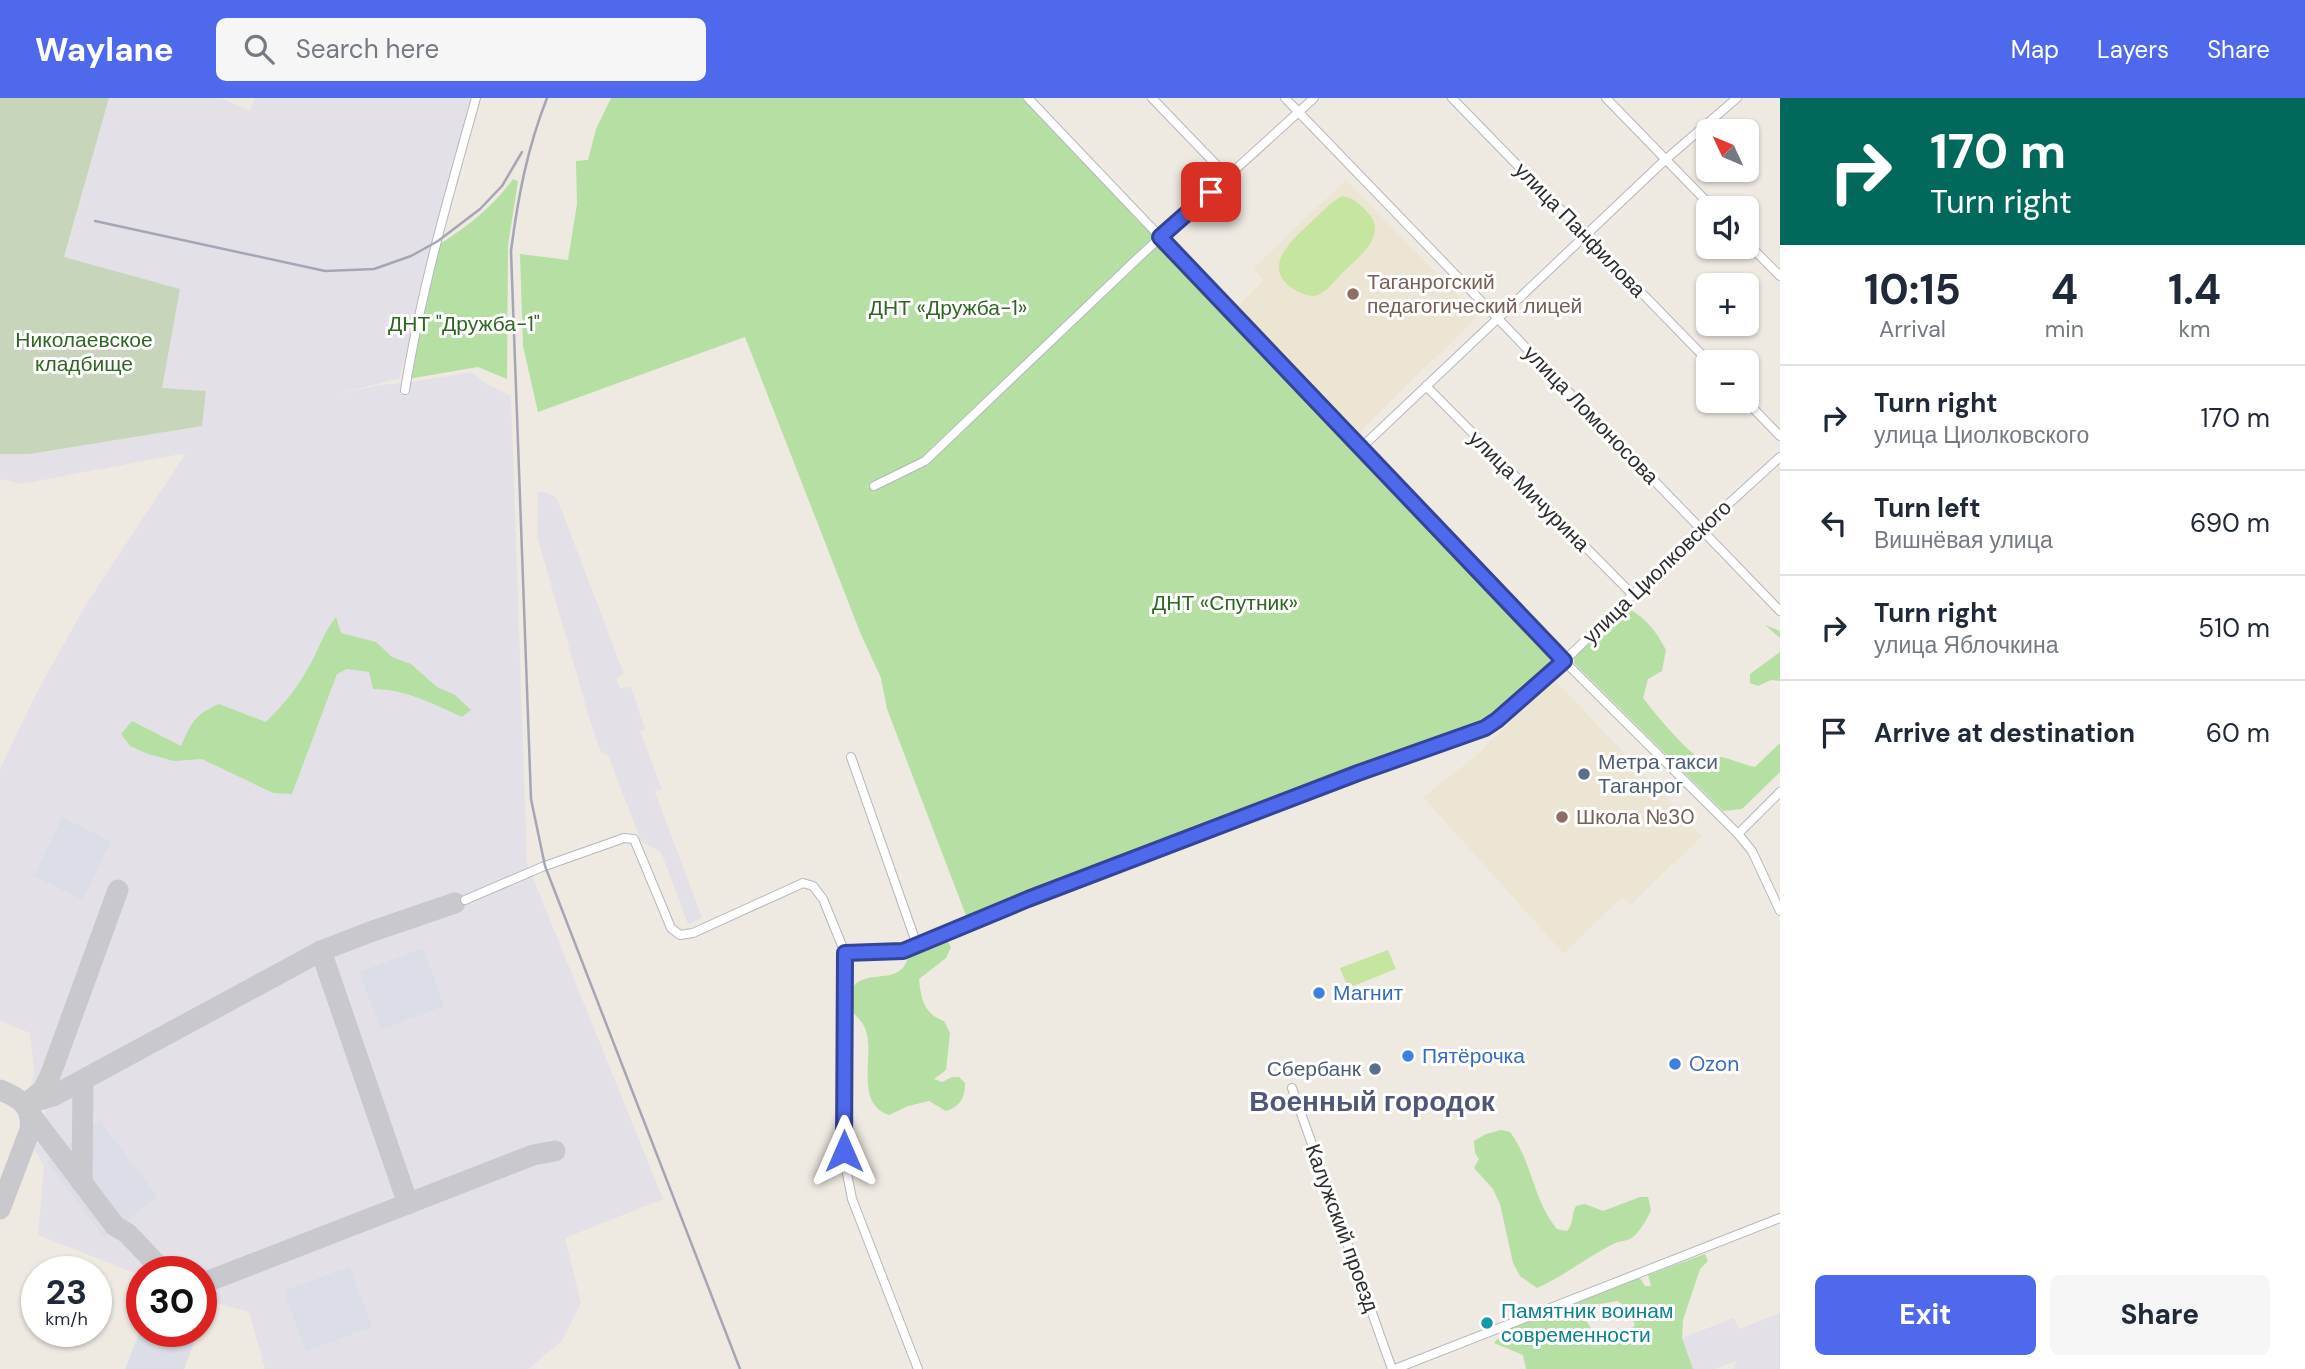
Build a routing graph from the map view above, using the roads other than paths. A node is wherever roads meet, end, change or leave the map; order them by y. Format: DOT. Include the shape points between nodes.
graph roads {
  1 [pos="476,98"];
  2 [pos="1028,98"];
  3 [pos="1152,98"];
  4 [pos="1285,98"];
  5 [pos="1314,98"];
  6 [pos="1452,98"];
  7 [pos="1606,98"];
  8 [pos="1737,98"];
  9 [pos="1299,112"];
  10 [pos="1665,160"];
  11 [pos="1228,177"];
  12 [pos="1701,196"];
  13 [pos="1586,236"];
  14 [pos="1160,237"];
  15 [pos="1759,255"];
  16 [pos="1780,276"];
  17 [pos="1499,319"];
  18 [pos="1697,350"];
  19 [pos="1426,386"];
  20 [pos="405,390"];
  21 [pos="1758,413"];
  22 [pos="1780,436"];
  23 [pos="1362,447"];
  24 [pos="1780,457"];
  25 [pos="874,486"];
  26 [pos="1701,529"];
  27 [pos="1633,595"];
  28 [pos="1780,611"];
  29 [pos="1564,661"];
  30 [pos="851,757"];
  31 [pos="1780,792"];
  32 [pos="1738,834"];
  33 [pos="465,900"];
  34 [pos="1780,911"];
  35 [pos="917,945"];
  36 [pos="845,953"];
  37 [pos="1292,1088"];
  38 [pos="1780,1219"];
  39 [pos="918,1369"];
  40 [pos="1393,1369"];
  1 -- 20 [label="street" via="442,217"];
  2 -- 14 [label="street"];
  3 -- 11 [label="street"];
  4 -- 9 [label="street, улица Ломоносова"];
  5 -- 9 [label="street"];
  6 -- 13 [label="street, улица Панфилова"];
  7 -- 10 [label="street"];
  8 -- 10 [label="street"];
  9 -- 11 [label="street"];
  9 -- 17 [label="street, улица Ломоносова"];
  10 -- 12 [label="street"];
  10 -- 13 [label="street"];
  11 -- 14 [label="street"];
  13 -- 17 [label="street"];
  13 -- 18 [label="street, улица Панфилова"];
  14 -- 23 [label="street"];
  14 -- 25 [label="street" via="925,461"];
  15 -- 16 [label="street"];
  17 -- 19 [label="street"];
  17 -- 26 [label="street, улица Ломоносова"];
  19 -- 23 [label="street"];
  19 -- 27 [label="street, улица Мичурина"];
  21 -- 22 [label="street"];
  23 -- 29 [label="street"];
  24 -- 26 [label="street, улица Циолковского"];
  26 -- 27 [label="street, улица Циолковского"];
  26 -- 28 [label="street, улица Ломоносова"];
  27 -- 29 [label="street, улица Циолковского"];
  29 -- 32 [label="street"];
  29 -- 35 [label="street, улица Циолковского" via="1485,728"];
  30 -- 35 [label="street"];
  31 -- 32 [label="street"];
  32 -- 34 [label="street" via="1752,851"];
  33 -- 36 [label="street" via="550,864 624,838 634,839 671,928 680,935 803,883 813,886 823,899"];
  35 -- 36 [label="street, улица Циолковского" via="903,951"];
  36 -- 39 [label="street" via="844,1158 856,1211"];
  37 -- 40 [label="street, Калужский проезд"];
  38 -- 40 [label="street"];
}
